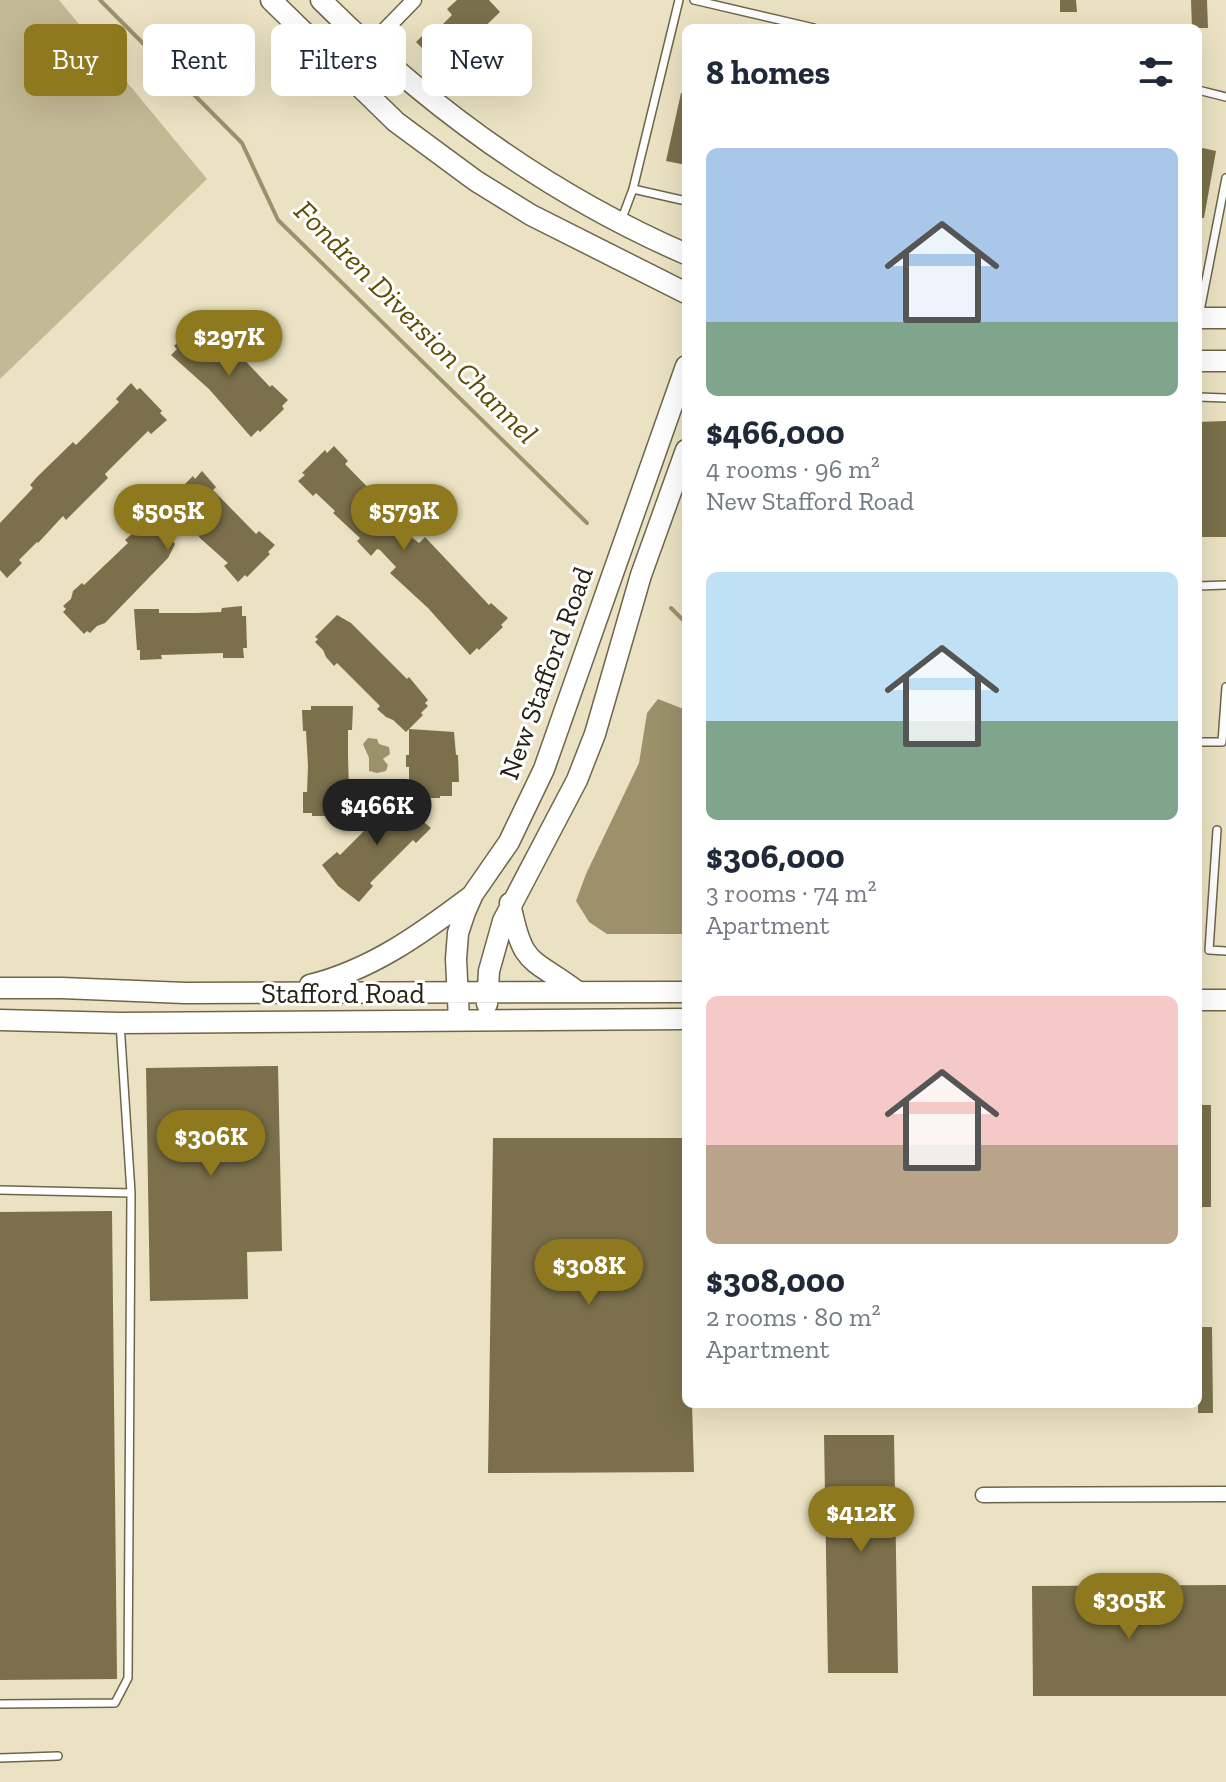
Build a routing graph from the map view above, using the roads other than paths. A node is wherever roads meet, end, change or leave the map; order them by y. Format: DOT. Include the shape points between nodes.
graph roads {
  1 [pos="271,0"];
  2 [pos="321,0"];
  3 [pos="414,0"];
  4 [pos="679,0"];
  5 [pos="694,0"];
  6 [pos="295,24"];
  7 [pos="345,24"];
  8 [pos="391,24"];
  9 [pos="797,24"];
  10 [pos="406,80"];
  11 [pos="1202,91"];
  12 [pos="369,96"];
  13 [pos="1226,97"];
  14 [pos="1226,178"];
  15 [pos="633,189"];
  16 [pos="682,200"];
  17 [pos="621,223"];
  18 [pos="682,252"];
  19 [pos="1202,281"];
  20 [pos="682,291"];
  21 [pos="1202,318"];
  22 [pos="1226,318"];
  23 [pos="1202,361"];
  24 [pos="1226,361"];
  25 [pos="682,377"];
  26 [pos="1202,397"];
  27 [pos="1226,398"];
  28 [pos="682,461"];
  29 [pos="1226,585"];
  30 [pos="1202,586"];
  31 [pos="1226,687"];
  32 [pos="1202,742"];
  33 [pos="544,769"];
  34 [pos="577,780"];
  35 [pos="1217,830"];
  36 [pos="473,894"];
  37 [pos="510,903"];
  38 [pos="1226,951"];
  39 [pos="2,988"];
  40 [pos="458,992"];
  41 [pos="488,992"];
  42 [pos="578,992"];
  43 [pos="682,992"];
  44 [pos="275,993"];
  45 [pos="1202,1000"];
  46 [pos="1226,1000"];
  47 [pos="682,1019"];
  48 [pos="0,1020"];
  49 [pos="459,1020"];
  50 [pos="486,1021"];
  51 [pos="120,1023"];
  52 [pos="0,1190"];
  53 [pos="131,1193"];
  54 [pos="1226,1494"];
  55 [pos="983,1495"];
  56 [pos="0,1704"];
  57 [pos="58,1756"];
  58 [pos="0,1758"];
  1 -- 6 [label="main road"];
  2 -- 7 [label="main road"];
  3 -- 8 [label="street"];
  4 -- 15 [label="lane"];
  5 -- 9 [label="lane"];
  10 -- 17 [label="main road" via="485,141 563,193"];
  11 -- 13 [label="lane"];
  12 -- 20 [label="main road" via="476,181 531,215"];
  14 -- 19 [label="lane"];
  15 -- 16 [label="lane"];
  15 -- 17 [label="lane"];
  17 -- 18 [label="main road"];
  21 -- 22 [label="main road"];
  23 -- 24 [label="main road"];
  25 -- 33 [label="main road, New Stafford Road"];
  26 -- 27 [label="lane"];
  28 -- 34 [label="main road, New Stafford Road"];
  29 -- 30 [label="lane"];
  31 -- 32 [label="lane" via="1222,742"];
  33 -- 34 [label="main road"];
  33 -- 36 [label="main road, New Stafford Road" via="509,842"];
  34 -- 37 [label="main road, New Stafford Road"];
  35 -- 38 [label="lane" via="1209,950"];
  36 -- 40 [label="main road, New Stafford Road" via="458,933"];
  36 -- 44 [label="main road" via="377,959 337,978"];
  37 -- 41 [label="main road, New Stafford Road" via="495,943"];
  37 -- 42 [label="main road" via="520,946 529,959"];
  39 -- 44 [label="main road, Stafford Road"];
  40 -- 41 [label="main road, Stafford Road"];
  40 -- 44 [label="main road, Stafford Road"];
  40 -- 49 [label="main road, New Stafford Road"];
  41 -- 42 [label="main road"];
  41 -- 50 [label="main road, New Stafford Road"];
  42 -- 43 [label="main road"];
  45 -- 46 [label="main road"];
  47 -- 50 [label="main road, Stafford Road"];
  48 -- 51 [label="main road, Stafford Road"];
  49 -- 50 [label="main road, Stafford Road"];
  49 -- 51 [label="main road, Stafford Road"];
  51 -- 53 [label="lane"];
  52 -- 53 [label="lane"];
  53 -- 56 [label="lane" via="128,1678 115,1703"];
  54 -- 55 [label="street"];
  57 -- 58 [label="lane"];
}
